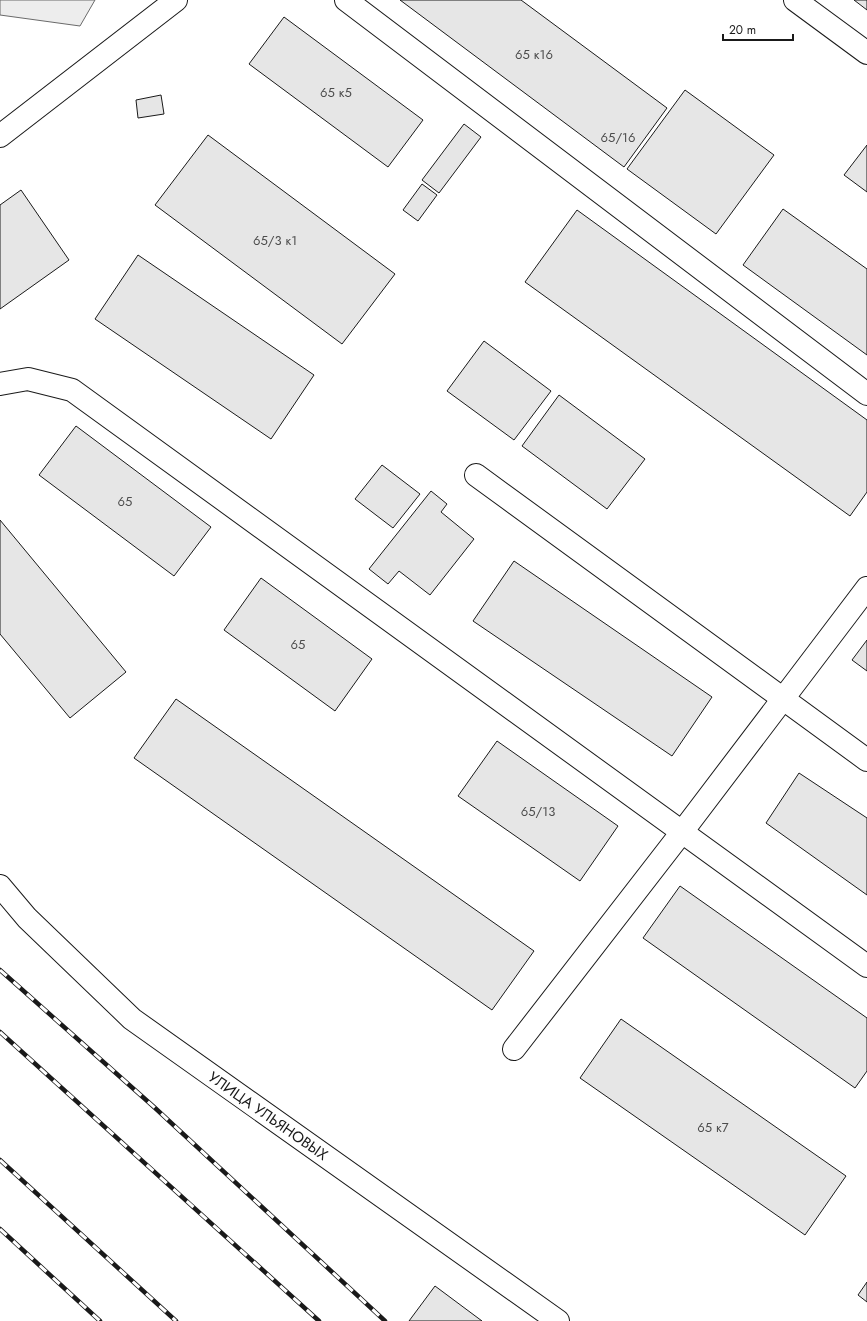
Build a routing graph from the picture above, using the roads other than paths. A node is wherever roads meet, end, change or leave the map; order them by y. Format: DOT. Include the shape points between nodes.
graph roads {
  1 [pos="176,0"];
  2 [pos="346,0"];
  3 [pos="795,0"];
  4 [pos="867,53"];
  5 [pos="0,136"];
  6 [pos="0,384"];
  7 [pos="867,394"];
  8 [pos="476,475"];
  9 [pos="867,588"];
  10 [pos="783,699"];
  11 [pos="867,760"];
  12 [pos="682,832"];
  13 [pos="0,886"];
  14 [pos="867,966"];
  15 [pos="514,1050"];
  16 [pos="558,1321"];
  1 -- 5 [label="street"];
  2 -- 7 [label="street"];
  3 -- 4 [label="street"];
  6 -- 12 [label="street" via="28,379 72,390"];
  8 -- 10 [label="street"];
  9 -- 10 [label="street"];
  10 -- 11 [label="street"];
  10 -- 12 [label="street"];
  12 -- 14 [label="street"];
  12 -- 15 [label="street"];
  13 -- 16 [label="street, УЛИЦА УЛЬЯНОВЫХ" via="27,918 132,1019"];
}
